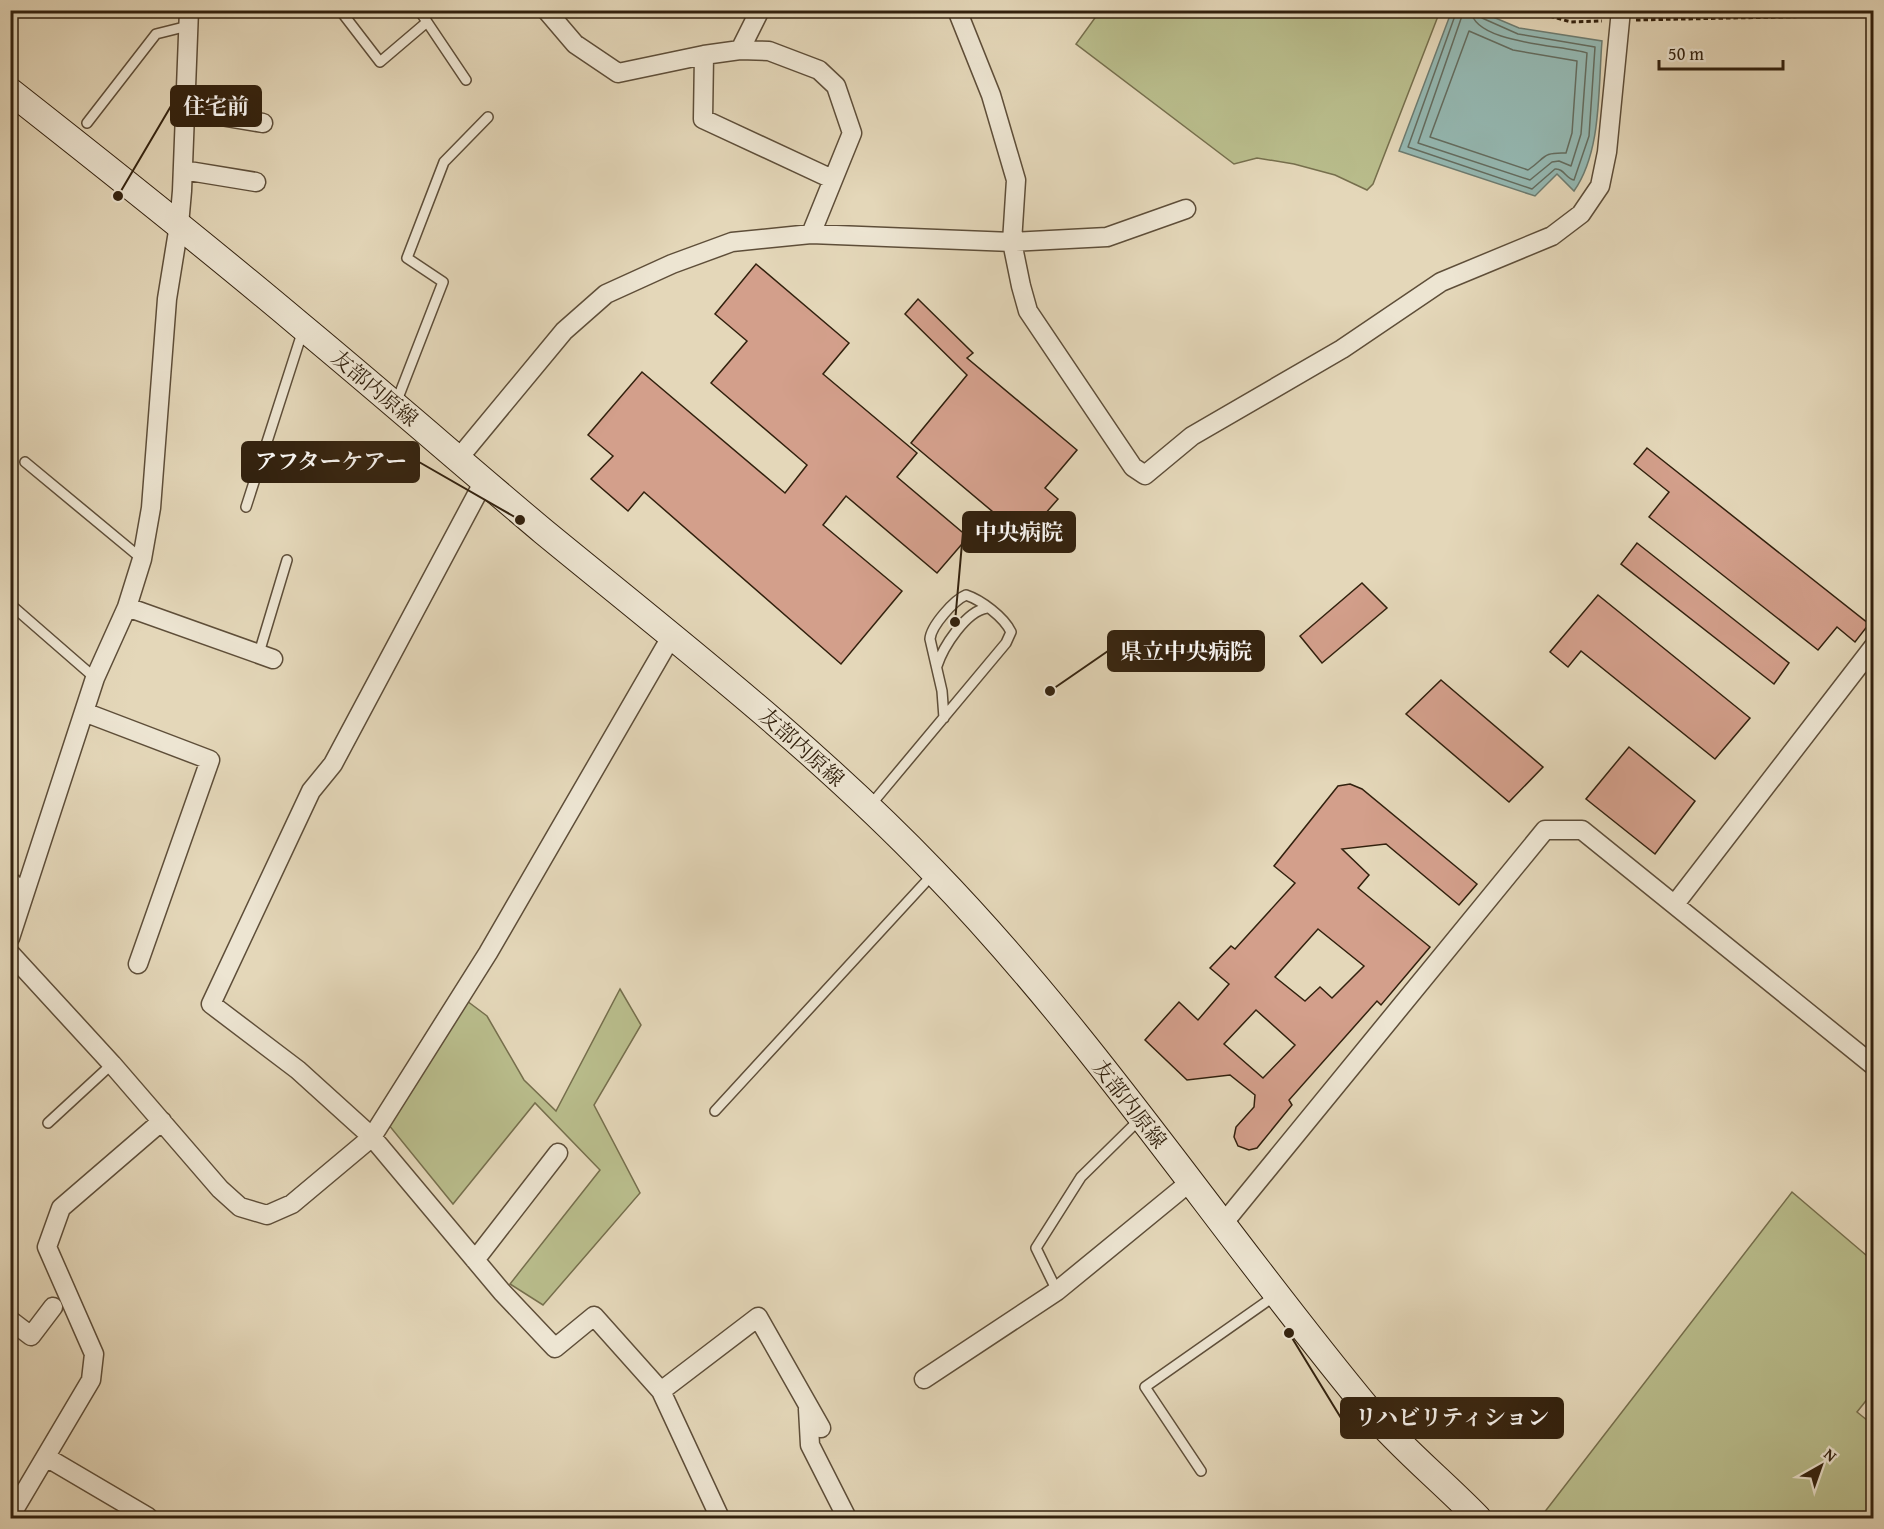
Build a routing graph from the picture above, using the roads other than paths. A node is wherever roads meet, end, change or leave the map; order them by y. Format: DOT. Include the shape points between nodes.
graph roads {
  1 [pos="340,10"];
  2 [pos="419,10"];
  3 [pos="546,10"];
  4 [pos="760,10"];
  5 [pos="957,10"];
  6 [pos="1621,16"];
  7 [pos="188,18"];
  8 [pos="427,22"];
  9 [pos="740,50"];
  10 [pos="704,55"];
  11 [pos="466,80"];
  12 [pos="10,91"];
  13 [pos="185,111"];
  14 [pos="488,117"];
  15 [pos="87,123"];
  16 [pos="263,123"];
  17 [pos="183,170"];
  18 [pos="832,179"];
  19 [pos="256,182"];
  20 [pos="1186,209"];
  21 [pos="179,225"];
  22 [pos="811,234"];
  23 [pos="1012,242"];
  24 [pos="304,327"];
  25 [pos="395,405"];
  26 [pos="458,459"];
  27 [pos="25,462"];
  28 [pos="484,481"];
  29 [pos="246,507"];
  30 [pos="142,559"];
  31 [pos="287,560"];
  32 [pos="10,604"];
  33 [pos="127,607"];
  34 [pos="987,608"];
  35 [pos="671,637"];
  36 [pos="1874,646"];
  37 [pos="266,656"];
  38 [pos="936,668"];
  39 [pos="95,678"];
  40 [pos="84,712"];
  41 [pos="944,718"];
  42 [pos="869,807"];
  43 [pos="934,872"];
  44 [pos="17,888"];
  45 [pos="1676,904"];
  46 [pos="10,938"];
  47 [pos="10,953"];
  48 [pos="138,964"];
  49 [pos="112,1064"];
  50 [pos="1874,1066"];
  51 [pos="715,1111"];
  52 [pos="1141,1118"];
  53 [pos="162,1121"];
  54 [pos="48,1123"];
  55 [pos="372,1137"];
  56 [pos="558,1154"];
  57 [pos="1190,1182"];
  58 [pos="1222,1225"];
  59 [pos="475,1260"];
  60 [pos="1057,1291"];
  61 [pos="1276,1294"];
  62 [pos="53,1307"];
  63 [pos="10,1320"];
  64 [pos="924,1379"];
  65 [pos="661,1391"];
  66 [pos="808,1405"];
  67 [pos="821,1428"];
  68 [pos="46,1456"];
  69 [pos="1201,1471"];
  70 [pos="17,1512"];
  71 [pos="1469,1516"];
  72 [pos="148,1517"];
  73 [pos="720,1518"];
  74 [pos="847,1518"];
  1 -- 8 [label="lane" via="380,62"];
  2 -- 8 [label="lane"];
  3 -- 10 [label="street" via="575,44 618,73"];
  4 -- 9 [label="street"];
  5 -- 23 [label="street" via="991,95 1016,180"];
  6 -- 23 [label="street" via="1607,152 1600,186 1581,214 1552,236 1441,282 1342,349 1192,436 1145,475 1133,467 1028,311"];
  7 -- 13 [label="street"];
  7 -- 15 [label="lane" via="156,34"];
  8 -- 11 [label="lane"];
  9 -- 10 [label="street"];
  9 -- 18 [label="street" via="769,51 809,66 836,86 852,133"];
  10 -- 18 [label="street" via="703,119"];
  12 -- 21 [label="main road, 友部内原線"];
  13 -- 16 [label="street"];
  13 -- 17 [label="street"];
  14 -- 25 [label="lane" via="444,162 407,258 443,282"];
  17 -- 19 [label="street"];
  17 -- 21 [label="street"];
  18 -- 22 [label="street"];
  20 -- 23 [label="street" via="1107,237"];
  21 -- 24 [label="main road, 友部内原線"];
  21 -- 30 [label="street" via="167,299 151,508"];
  22 -- 23 [label="street"];
  22 -- 26 [label="street" via="732,242 606,294 564,331"];
  24 -- 25 [label="main road, 友部内原線"];
  24 -- 29 [label="lane"];
  25 -- 26 [label="main road, 友部内原線"];
  26 -- 28 [label="main road, 友部内原線"];
  27 -- 30 [label="lane"];
  28 -- 35 [label="main road, 友部内原線"];
  28 -- 55 [label="street" via="333,764 311,791 211,1004 298,1070"];
  30 -- 33 [label="street"];
  31 -- 37 [label="lane"];
  32 -- 39 [label="lane"];
  33 -- 37 [label="street"];
  33 -- 39 [label="street"];
  34 -- 38 [label="lane" via="975,611 942,650"];
  34 -- 38 [label="lane" via="974,598 959,597 930,630"];
  34 -- 41 [label="lane" via="1008,625 1010,637"];
  35 -- 42 [label="main road, 友部内原線" via="768,716"];
  35 -- 55 [label="street" via="488,953"];
  36 -- 45 [label="street"];
  38 -- 41 [label="lane"];
  39 -- 40 [label="street"];
  40 -- 44 [label="street"];
  40 -- 48 [label="street" via="210,760"];
  41 -- 42 [label="lane"];
  42 -- 43 [label="main road, 友部内原線"];
  43 -- 51 [label="lane"];
  43 -- 52 [label="main road, 友部内原線" via="1044,993"];
  44 -- 46 [label="street"];
  45 -- 50 [label="street"];
  45 -- 58 [label="street" via="1582,830 1545,830"];
  47 -- 49 [label="street"];
  49 -- 53 [label="street"];
  49 -- 54 [label="lane"];
  52 -- 57 [label="main road, 友部内原線"];
  52 -- 60 [label="lane" via="1081,1177 1036,1248"];
  53 -- 55 [label="street" via="240,1207 267,1215 292,1204"];
  53 -- 68 [label="street" via="62,1208 47,1247 94,1354 91,1380"];
  55 -- 59 [label="street"];
  56 -- 59 [label="street"];
  57 -- 58 [label="main road, 友部内原線"];
  57 -- 60 [label="street"];
  58 -- 61 [label="main road, 友部内原線"];
  59 -- 65 [label="street" via="555,1348 594,1316"];
  60 -- 64 [label="street"];
  61 -- 69 [label="lane" via="1145,1387"];
  61 -- 71 [label="main road, 友部内原線" via="1373,1415"];
  62 -- 63 [label="street" via="31,1336"];
  65 -- 66 [label="street" via="758,1317"];
  65 -- 73 [label="street"];
  66 -- 67 [label="street"];
  66 -- 74 [label="street" via="810,1445"];
  68 -- 70 [label="street"];
  68 -- 72 [label="street"];
}
